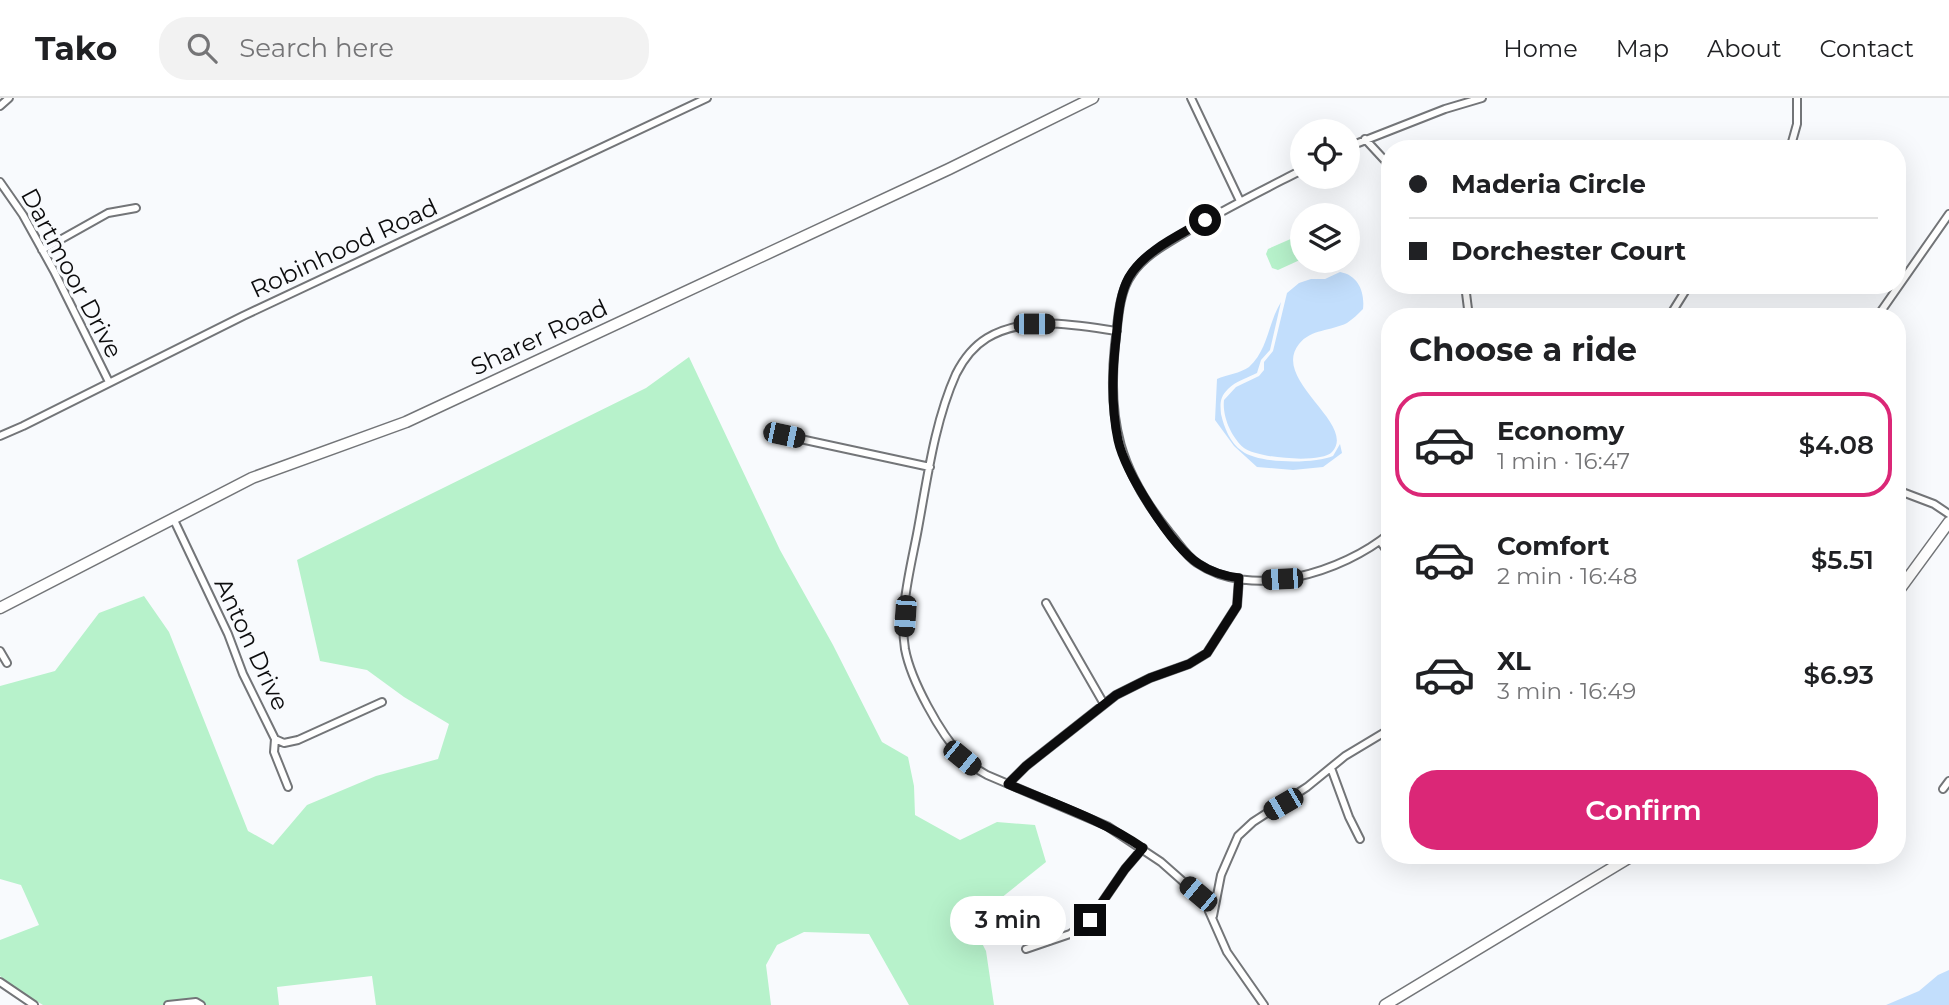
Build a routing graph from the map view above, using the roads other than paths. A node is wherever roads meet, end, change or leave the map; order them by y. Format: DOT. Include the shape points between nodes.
graph roads {
  1 [pos="9,98"];
  2 [pos="707,98"];
  3 [pos="1093,98"];
  4 [pos="1191,98"];
  5 [pos="1482,98"];
  6 [pos="1797,98"];
  7 [pos="0,106"];
  8 [pos="1365,139"];
  9 [pos="1793,140"];
  10 [pos="1360,142"];
  11 [pos="1381,156"];
  12 [pos="1290,176"];
  13 [pos="0,182"];
  14 [pos="1240,201"];
  15 [pos="136,208"];
  16 [pos="1949,214"];
  17 [pos="42,250"];
  18 [pos="1906,276"];
  19 [pos="1117,331"];
  20 [pos="109,383"];
  21 [pos="768,432"];
  22 [pos="0,436"];
  23 [pos="930,467"];
  24 [pos="1906,493"];
  25 [pos="1949,514"];
  26 [pos="173,518"];
  27 [pos="1949,522"];
  28 [pos="1380,541"];
  29 [pos="1239,578"];
  30 [pos="1906,581"];
  31 [pos="1045,603"];
  32 [pos="0,608"];
  33 [pos="0,651"];
  34 [pos="7,663"];
  35 [pos="382,702"];
  36 [pos="1104,704"];
  37 [pos="1381,735"];
  38 [pos="275,739"];
  39 [pos="1331,768"];
  40 [pos="1949,781"];
  41 [pos="1008,784"];
  42 [pos="288,787"];
  43 [pos="1943,789"];
  44 [pos="1360,839"];
  45 [pos="1143,848"];
  46 [pos="1619,864"];
  47 [pos="1213,917"];
  48 [pos="1026,949"];
  49 [pos="0,982"];
  50 [pos="34,1005"];
  51 [pos="167,1005"];
  52 [pos="201,1005"];
  53 [pos="1264,1005"];
  54 [pos="1385,1005"];
  1 -- 7 [label="street"];
  2 -- 20 [label="street, Robinhood Road"];
  3 -- 26 [label="street, Sharer Road" via="406,422 252,478"];
  4 -- 14 [label="street"];
  5 -- 8 [label="street"];
  6 -- 9 [label="street"];
  8 -- 10 [label="street"];
  8 -- 11 [label="street"];
  12 -- 14 [label="street"];
  13 -- 17 [label="street, Dartmoor Drive"];
  14 -- 19 [label="street" via="1143,260 1125,286"];
  15 -- 17 [label="street" via="108,213"];
  16 -- 18 [label="street"];
  17 -- 20 [label="street, Dartmoor Drive"];
  19 -- 23 [label="street" via="1034,324 980,343 963,362 944,406"];
  19 -- 29 [label="street" via="1113,408 1127,465 1156,514 1191,558 1210,570"];
  20 -- 22 [label="street, Robinhood Road"];
  21 -- 23 [label="street"];
  23 -- 41 [label="street" via="906,601 907,658 922,694 962,758"];
  24 -- 25 [label="street"];
  26 -- 32 [label="street, Sharer Road"];
  26 -- 38 [label="street, Anton Drive"];
  27 -- 30 [label="street"];
  28 -- 29 [label="street" via="1318,571 1282,579"];
  29 -- 36 [label="street" via="1237,606 1207,653 1128,688"];
  31 -- 36 [label="street"];
  33 -- 34 [label="street"];
  35 -- 38 [label="street" via="298,740 284,743"];
  36 -- 41 [label="street"];
  37 -- 39 [label="street"];
  38 -- 42 [label="street, Anton Drive" via="274,752"];
  39 -- 44 [label="street"];
  39 -- 47 [label="street" via="1238,836 1221,875"];
  40 -- 43 [label="street"];
  41 -- 45 [label="street" via="1083,814"];
  45 -- 47 [label="street" via="1204,900"];
  45 -- 48 [label="street" via="1090,920 1070,934"];
  46 -- 54 [label="street"];
  47 -- 53 [label="street" via="1227,952"];
  49 -- 50 [label="street"];
  51 -- 52 [label="street"];
}
